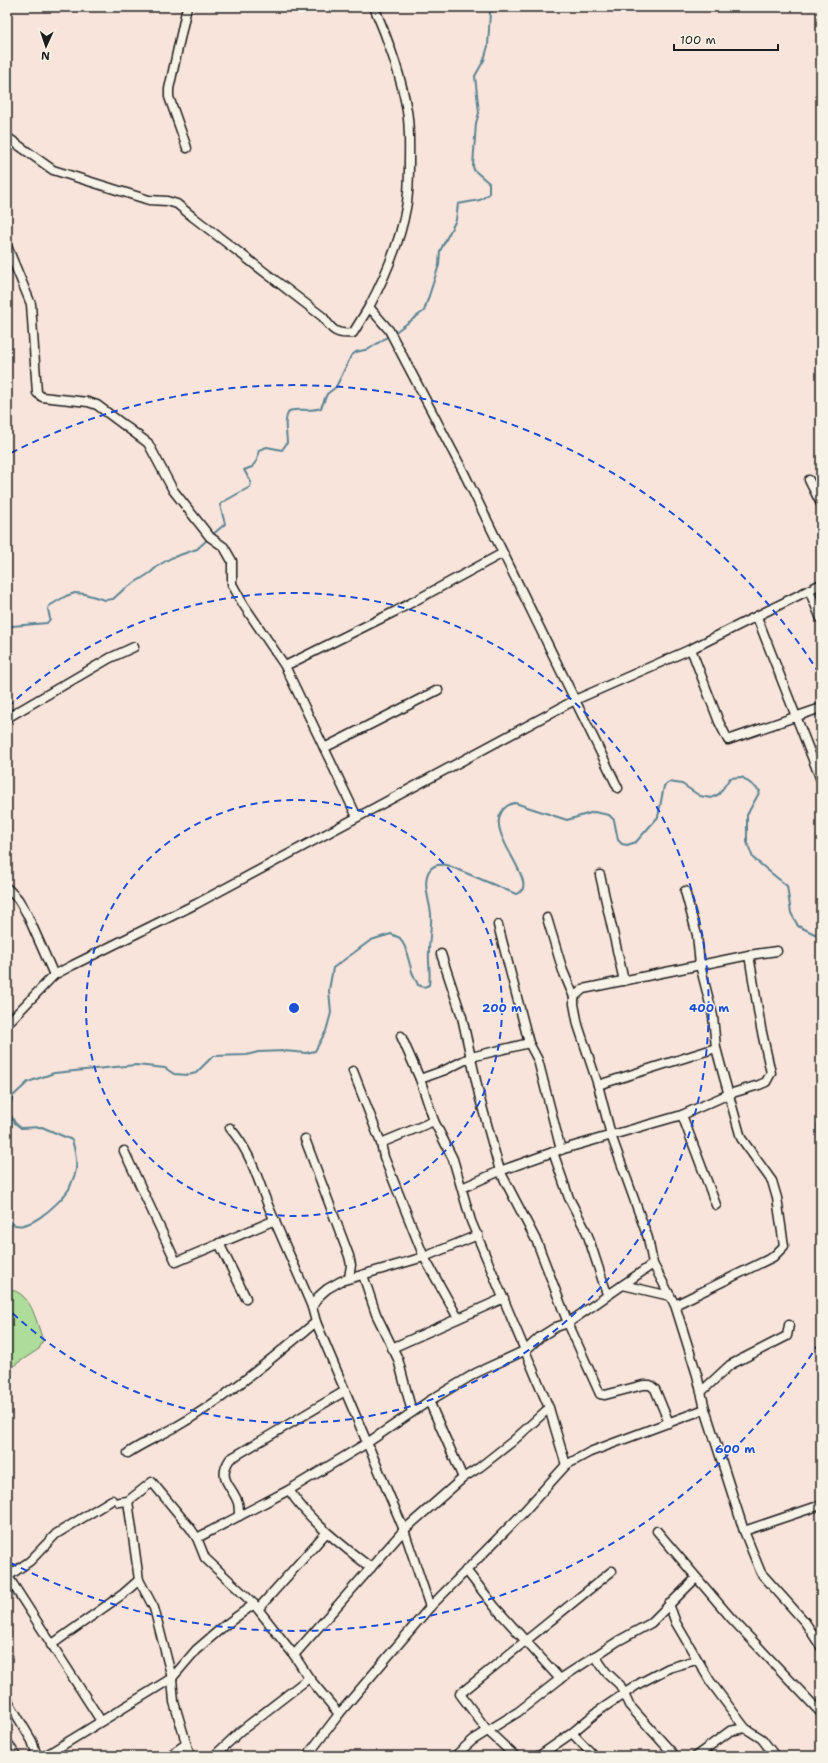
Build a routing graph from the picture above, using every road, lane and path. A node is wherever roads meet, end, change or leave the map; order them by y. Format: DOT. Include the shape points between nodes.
graph roads {
  1 [pos="187,7"];
  2 [pos="374,7"];
  3 [pos="7,137"];
  4 [pos="186,148"];
  5 [pos="7,246"];
  6 [pos="369,307"];
  7 [pos="809,480"];
  8 [pos="821,504"];
  9 [pos="503,553"];
  10 [pos="821,584"];
  11 [pos="809,590"];
  12 [pos="757,617"];
  13 [pos="821,619"];
  14 [pos="134,647"];
  15 [pos="691,649"];
  16 [pos="285,666"];
  17 [pos="438,690"];
  18 [pos="575,700"];
  19 [pos="821,708"];
  20 [pos="797,716"];
  21 [pos="7,718"];
  22 [pos="324,748"];
  23 [pos="821,780"];
  24 [pos="618,788"];
  25 [pos="357,817"];
  26 [pos="600,876"];
  27 [pos="7,888"];
  28 [pos="685,891"];
  29 [pos="547,918"];
  30 [pos="498,925"];
  31 [pos="777,951"];
  32 [pos="441,954"];
  33 [pos="749,955"];
  34 [pos="700,965"];
  35 [pos="54,975"];
  36 [pos="624,981"];
  37 [pos="574,997"];
  38 [pos="7,1024"];
  39 [pos="400,1036"];
  40 [pos="529,1043"];
  41 [pos="716,1048"];
  42 [pos="472,1057"];
  43 [pos="353,1071"];
  44 [pos="420,1079"];
  45 [pos="598,1085"];
  46 [pos="729,1094"];
  47 [pos="682,1114"];
  48 [pos="434,1121"];
  49 [pos="230,1128"];
  50 [pos="611,1135"];
  51 [pos="305,1139"];
  52 [pos="381,1143"];
  53 [pos="561,1150"];
  54 [pos="124,1151"];
  55 [pos="553,1152"];
  56 [pos="500,1171"];
  57 [pos="462,1188"];
  58 [pos="716,1206"];
  59 [pos="276,1220"];
  60 [pos="478,1235"];
  61 [pos="219,1243"];
  62 [pos="424,1257"];
  63 [pos="653,1264"];
  64 [pos="363,1275"];
  65 [pos="349,1278"];
  66 [pos="623,1285"];
  67 [pos="607,1294"];
  68 [pos="670,1296"];
  69 [pos="246,1298"];
  70 [pos="504,1298"];
  71 [pos="675,1305"];
  72 [pos="312,1307"];
  73 [pos="458,1318"];
  74 [pos="316,1322"];
  75 [pos="568,1323"];
  76 [pos="789,1325"];
  77 [pos="392,1348"];
  78 [pos="526,1350"];
  79 [pos="345,1391"];
  80 [pos="701,1392"];
  81 [pos="429,1401"];
  82 [pos="549,1408"];
  83 [pos="705,1409"];
  84 [pos="412,1412"];
  85 [pos="669,1423"];
  86 [pos="367,1443"];
  87 [pos="128,1453"];
  88 [pos="566,1465"];
  89 [pos="464,1478"];
  90 [pos="289,1490"];
  91 [pos="128,1501"];
  92 [pos="821,1505"];
  93 [pos="239,1516"];
  94 [pos="404,1530"];
  95 [pos="657,1531"];
  96 [pos="744,1531"];
  97 [pos="326,1533"];
  98 [pos="197,1538"];
  99 [pos="371,1568"];
  100 [pos="466,1570"];
  101 [pos="612,1570"];
  102 [pos="8,1576"];
  103 [pos="696,1578"];
  104 [pos="139,1580"];
  105 [pos="669,1604"];
  106 [pos="256,1607"];
  107 [pos="430,1607"];
  108 [pos="526,1641"];
  109 [pos="51,1644"];
  110 [pos="821,1647"];
  111 [pos="294,1655"];
  112 [pos="595,1656"];
  113 [pos="696,1660"];
  114 [pos="172,1678"];
  115 [pos="309,1678"];
  116 [pos="560,1679"];
  117 [pos="624,1695"];
  118 [pos="7,1699"];
  119 [pos="821,1713"];
  120 [pos="339,1714"];
  121 [pos="101,1721"];
  122 [pos="745,1728"];
  123 [pos="487,1730"];
  124 [pos="572,1733"];
  125 [pos="7,1742"];
  126 [pos="186,1744"];
  127 [pos="16,1756"];
  128 [pos="37,1756"];
  129 [pos="45,1756"];
  130 [pos="169,1756"];
  131 [pos="190,1756"];
  132 [pos="214,1756"];
  133 [pos="307,1756"];
  134 [pos="455,1756"];
  135 [pos="515,1756"];
  136 [pos="539,1756"];
  137 [pos="594,1756"];
  138 [pos="675,1756"];
  139 [pos="696,1756"];
  140 [pos="775,1756"];
  1 -- 4 [label="street" via="169,89 169,97"];
  2 -- 6 [label="street" via="392,56 407,111 409,178 407,207 400,235 380,287"];
  3 -- 6 [label="street" via="53,170 149,200 177,204 323,317 330,328 342,334 353,333"];
  5 -- 16 [label="street" via="31,304 37,392 42,397 92,403 148,443 173,490 210,537 224,547 232,560 232,584"];
  6 -- 9 [label="street" via="389,330"];
  7 -- 8 [label="street"];
  9 -- 16 [label="street" via="396,611"];
  9 -- 18 [label="street"];
  10 -- 11 [label="street"];
  11 -- 12 [label="street"];
  11 -- 13 [label="street"];
  12 -- 15 [label="street"];
  12 -- 20 [label="street"];
  14 -- 21 [label="street" via="97,665"];
  15 -- 18 [label="street"];
  15 -- 20 [label="street" via="728,740"];
  16 -- 22 [label="street"];
  17 -- 22 [label="street"];
  18 -- 24 [label="street"];
  18 -- 25 [label="street"];
  19 -- 20 [label="street"];
  20 -- 23 [label="street"];
  22 -- 25 [label="street"];
  25 -- 35 [label="street" via="196,904"];
  26 -- 36 [label="street"];
  27 -- 35 [label="street" via="18,899 27,914"];
  28 -- 34 [label="street" via="697,935"];
  29 -- 37 [label="street" via="563,971"];
  30 -- 40 [label="street"];
  31 -- 33 [label="street"];
  32 -- 42 [label="street"];
  33 -- 34 [label="street"];
  33 -- 46 [label="street" via="771,1073 766,1082"];
  34 -- 36 [label="street"];
  34 -- 41 [label="street" via="713,1016"];
  35 -- 38 [label="street"];
  36 -- 37 [label="street" via="583,990"];
  37 -- 45 [label="street" via="578,1025"];
  39 -- 44 [label="street"];
  40 -- 42 [label="street"];
  40 -- 53 [label="street" via="538,1060"];
  41 -- 45 [label="street"];
  41 -- 46 [label="street"];
  42 -- 44 [label="street"];
  42 -- 56 [label="street" via="480,1100"];
  43 -- 52 [label="street"];
  44 -- 48 [label="street"];
  45 -- 50 [label="street"];
  46 -- 47 [label="street"];
  46 -- 71 [label="street" via="741,1138 772,1182 784,1246 773,1257"];
  47 -- 50 [label="street"];
  47 -- 58 [label="street"];
  48 -- 52 [label="street"];
  48 -- 57 [label="street" via="450,1152"];
  49 -- 59 [label="street" via="243,1144 255,1168"];
  50 -- 53 [label="street"];
  50 -- 63 [label="street" via="648,1238"];
  51 -- 65 [label="street" via="349,1256"];
  52 -- 62 [label="street" via="384,1157"];
  53 -- 55 [label="street"];
  54 -- 61 [label="street" via="176,1262"];
  55 -- 56 [label="street"];
  55 -- 67 [label="street" via="569,1198 587,1233"];
  56 -- 57 [label="street"];
  56 -- 75 [label="street" via="537,1242"];
  57 -- 60 [label="street" via="469,1216"];
  59 -- 61 [label="street"];
  59 -- 72 [label="street"];
  60 -- 62 [label="street"];
  60 -- 70 [label="street"];
  61 -- 69 [label="street"];
  62 -- 64 [label="street"];
  62 -- 73 [label="street"];
  63 -- 66 [label="street"];
  63 -- 68 [label="street"];
  64 -- 65 [label="street"];
  64 -- 77 [label="street" via="376,1314"];
  65 -- 72 [label="street" via="327,1289"];
  66 -- 67 [label="street"];
  66 -- 68 [label="street"];
  67 -- 75 [label="street"];
  68 -- 71 [label="street"];
  70 -- 73 [label="street"];
  70 -- 78 [label="street"];
  71 -- 80 [label="street"];
  72 -- 74 [label="street"];
  73 -- 77 [label="street"];
  74 -- 79 [label="street"];
  74 -- 87 [label="street" via="214,1402"];
  75 -- 78 [label="street" via="540,1336"];
  75 -- 85 [label="street" via="600,1394 650,1385 655,1389"];
  76 -- 80 [label="street" via="787,1336 730,1365"];
  77 -- 84 [label="street" via="398,1359"];
  78 -- 81 [label="street" via="476,1373"];
  78 -- 82 [label="street"];
  79 -- 86 [label="street"];
  79 -- 93 [label="street" via="230,1459 224,1475 238,1503"];
  80 -- 83 [label="street"];
  81 -- 84 [label="street"];
  81 -- 89 [label="street"];
  82 -- 88 [label="street"];
  82 -- 89 [label="street" via="513,1441"];
  83 -- 85 [label="street"];
  83 -- 96 [label="street"];
  84 -- 86 [label="street"];
  85 -- 88 [label="street" via="590,1452"];
  86 -- 90 [label="street"];
  86 -- 94 [label="street"];
  88 -- 100 [label="street"];
  89 -- 94 [label="street"];
  90 -- 93 [label="street"];
  90 -- 97 [label="street" via="300,1507"];
  91 -- 98 [label="street" via="152,1482"];
  91 -- 102 [label="street" via="115,1501 56,1534 30,1561"];
  91 -- 104 [label="street"];
  92 -- 96 [label="street"];
  93 -- 98 [label="street"];
  94 -- 99 [label="street"];
  94 -- 107 [label="street"];
  95 -- 103 [label="street"];
  96 -- 110 [label="street" via="761,1573 805,1622"];
  97 -- 99 [label="street"];
  97 -- 106 [label="street"];
  98 -- 106 [label="street" via="206,1558"];
  99 -- 111 [label="street"];
  100 -- 107 [label="street"];
  100 -- 108 [label="street"];
  101 -- 108 [label="street"];
  102 -- 109 [label="street"];
  103 -- 105 [label="street"];
  103 -- 119 [label="street" via="770,1662"];
  104 -- 109 [label="street"];
  104 -- 114 [label="street" via="154,1608"];
  105 -- 112 [label="street" via="651,1623"];
  105 -- 113 [label="street"];
  106 -- 111 [label="street"];
  106 -- 114 [label="street" via="224,1626 196,1650"];
  107 -- 120 [label="street"];
  108 -- 116 [label="street"];
  108 -- 123 [label="street" via="460,1694"];
  109 -- 121 [label="street"];
  111 -- 115 [label="street"];
  112 -- 116 [label="street"];
  112 -- 117 [label="street" via="606,1672 620,1685"];
  113 -- 117 [label="street" via="669,1668 640,1683"];
  113 -- 122 [label="street"];
  114 -- 121 [label="street"];
  114 -- 126 [label="street" via="174,1702"];
  115 -- 120 [label="street"];
  115 -- 132 [label="street" via="242,1730"];
  116 -- 123 [label="street" via="518,1712"];
  117 -- 124 [label="street" via="597,1712"];
  117 -- 138 [label="street"];
  118 -- 128 [label="street" via="32,1741"];
  120 -- 133 [label="street"];
  121 -- 129 [label="street"];
  122 -- 139 [label="street" via="730,1731"];
  122 -- 140 [label="street" via="762,1739"];
  123 -- 134 [label="street"];
  123 -- 135 [label="street"];
  124 -- 136 [label="street"];
  124 -- 137 [label="street"];
  125 -- 127 [label="street"];
  126 -- 130 [label="street"];
  126 -- 131 [label="street"];
}
